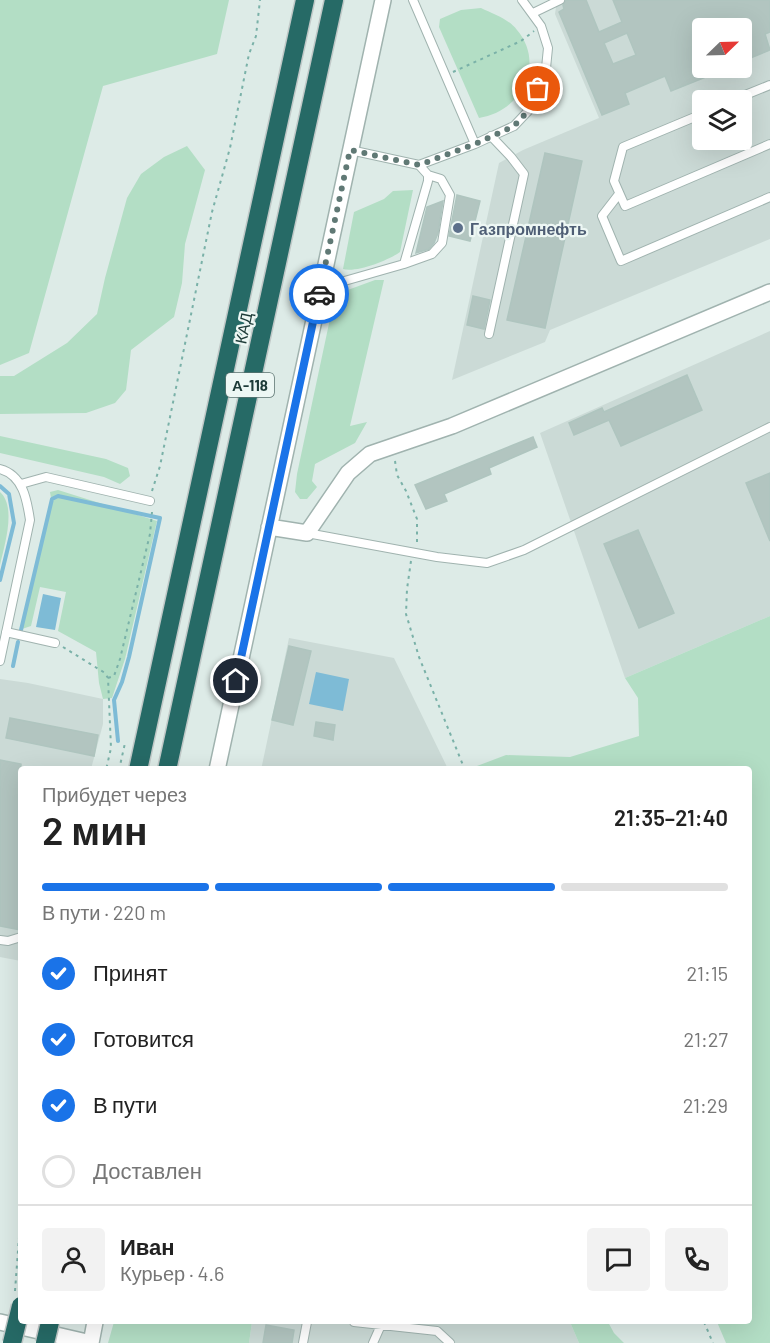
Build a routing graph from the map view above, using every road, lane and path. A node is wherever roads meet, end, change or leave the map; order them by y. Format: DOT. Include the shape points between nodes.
graph roads {
  1 [pos="260,0"];
  2 [pos="305,0"];
  3 [pos="334,0"];
  4 [pos="383,0"];
  5 [pos="413,0"];
  6 [pos="522,0"];
  7 [pos="560,0"];
  8 [pos="533,13"];
  9 [pos="541,26"];
  10 [pos="454,71"];
  11 [pos="770,85"];
  12 [pos="752,92"];
  13 [pos="692,118"];
  14 [pos="491,136"];
  15 [pos="475,144"];
  16 [pos="770,144"];
  17 [pos="350,150"];
  18 [pos="419,165"];
  19 [pos="428,175"];
  20 [pos="620,194"];
  21 [pos="770,197"];
  22 [pos="404,264"];
  23 [pos="321,288"];
  24 [pos="770,292"];
  25 [pos="489,334"];
  26 [pos="770,427"];
  27 [pos="388,447"];
  28 [pos="0,469"];
  29 [pos="21,484"];
  30 [pos="150,501"];
  31 [pos="269,527"];
  32 [pos="307,533"];
  33 [pos="415,552"];
  34 [pos="6,632"];
  35 [pos="55,643"];
  36 [pos="0,661"];
  37 [pos="108,678"];
  38 [pos="125,743"];
  39 [pos="107,766"];
  40 [pos="120,766"];
  41 [pos="139,766"];
  42 [pos="168,766"];
  43 [pos="218,766"];
  44 [pos="463,766"];
  45 [pos="18,938"];
  46 [pos="0,940"];
  47 [pos="18,1300"];
  48 [pos="0,1322"];
  49 [pos="50,1324"];
  50 [pos="95,1324"];
  51 [pos="307,1324"];
  52 [pos="372,1324"];
  53 [pos="705,1324"];
  54 [pos="381,1325"];
  55 [pos="12,1343"];
  56 [pos="45,1343"];
  57 [pos="91,1343"];
  58 [pos="303,1343"];
  59 [pos="373,1343"];
  60 [pos="450,1343"];
  61 [pos="713,1343"];
  1 -- 30 [label="path" via="256,36 212,212"];
  2 -- 41 [label="highway, КАД / А-118"];
  3 -- 42 [label="highway, КАД / А-118"];
  4 -- 17 [label="street"];
  5 -- 15 [label="lane"];
  6 -- 8 [label="lane"];
  7 -- 8 [label="lane"];
  8 -- 9 [label="lane"];
  9 -- 10 [label="path" via="521,40"];
  9 -- 14 [label="lane" via="548,48 546,68 530,109 514,126"];
  11 -- 12 [label="lane"];
  13 -- 20 [label="lane" via="623,147 614,181"];
  14 -- 15 [label="lane"];
  14 -- 25 [label="lane" via="524,174"];
  15 -- 18 [label="lane"];
  16 -- 20 [label="lane" via="625,206"];
  17 -- 18 [label="lane"];
  17 -- 23 [label="street"];
  18 -- 19 [label="lane"];
  19 -- 22 [label="lane"];
  19 -- 22 [label="lane" via="441,179 450,195 442,243 432,254"];
  20 -- 21 [label="lane" via="602,216 621,261"];
  22 -- 23 [label="lane"];
  23 -- 31 [label="street"];
  24 -- 27 [label="street" via="452,426"];
  26 -- 33 [label="lane" via="524,550 487,563"];
  27 -- 32 [label="street" via="370,454 348,473"];
  27 -- 33 [label="path" via="417,519"];
  28 -- 29 [label="lane"];
  29 -- 30 [label="lane" via="46,477"];
  29 -- 34 [label="lane" via="30,520"];
  30 -- 37 [label="path" via="151,528 122,653 114,676"];
  31 -- 32 [label="street"];
  31 -- 43 [label="street"];
  32 -- 33 [label="lane"];
  33 -- 44 [label="path" via="406,614 419,657"];
  34 -- 35 [label="lane"];
  34 -- 36 [label="lane"];
  35 -- 37 [label="path"];
  37 -- 39 [label="path" via="111,748"];
  38 -- 40 [label="path"];
  45 -- 46 [label="lane"];
  47 -- 55 [label="highway, bridge"];
  48 -- 57 [label="street"];
  49 -- 56 [label="highway, bridge"];
  50 -- 57 [label="street"];
  51 -- 58 [label="lane"];
  52 -- 54 [label="lane"];
  53 -- 61 [label="path"];
  54 -- 59 [label="lane"];
  54 -- 60 [label="lane" via="437,1330"];
}
